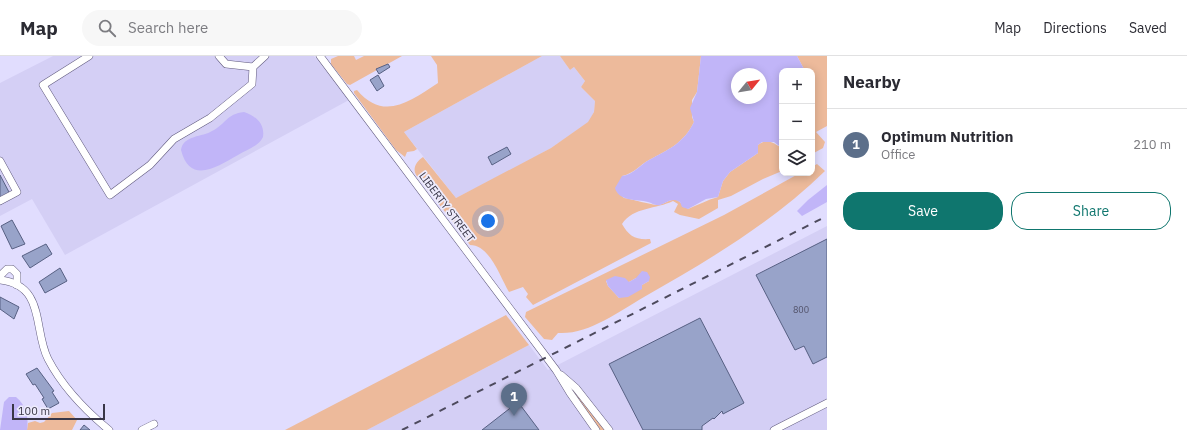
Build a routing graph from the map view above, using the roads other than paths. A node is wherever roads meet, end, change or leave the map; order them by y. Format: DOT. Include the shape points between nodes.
graph roads {
  1 [pos="89,56"];
  2 [pos="219,56"];
  3 [pos="265,56"];
  4 [pos="320,56"];
  5 [pos="253,67"];
  6 [pos="0,160"];
  7 [pos="0,201"];
  8 [pos="0,276"];
  9 [pos="0,280"];
  10 [pos="17,285"];
  11 [pos="556,370"];
  12 [pos="827,403"];
  13 [pos="154,424"];
  14 [pos="109,430"];
  15 [pos="142,430"];
  16 [pos="596,430"];
  17 [pos="610,430"];
  18 [pos="774,430"];
  1 -- 5 [label="street" via="43,85 110,195 150,165 174,140 210,118 252,84"];
  2 -- 5 [label="street" via="226,64"];
  3 -- 5 [label="street"];
  4 -- 11 [label="street, LIBERTY STREET"];
  6 -- 7 [label="street" via="17,192"];
  8 -- 10 [label="street" via="7,269 12,269 17,274"];
  9 -- 10 [label="street"];
  10 -- 14 [label="street" via="33,302 43,347 51,365 67,388"];
  11 -- 16 [label="street, LIBERTY STREET"];
  11 -- 17 [label="street, LIBERTY STREET" via="576,388"];
  12 -- 18 [label="street"];
  13 -- 15 [label="street"];
}
